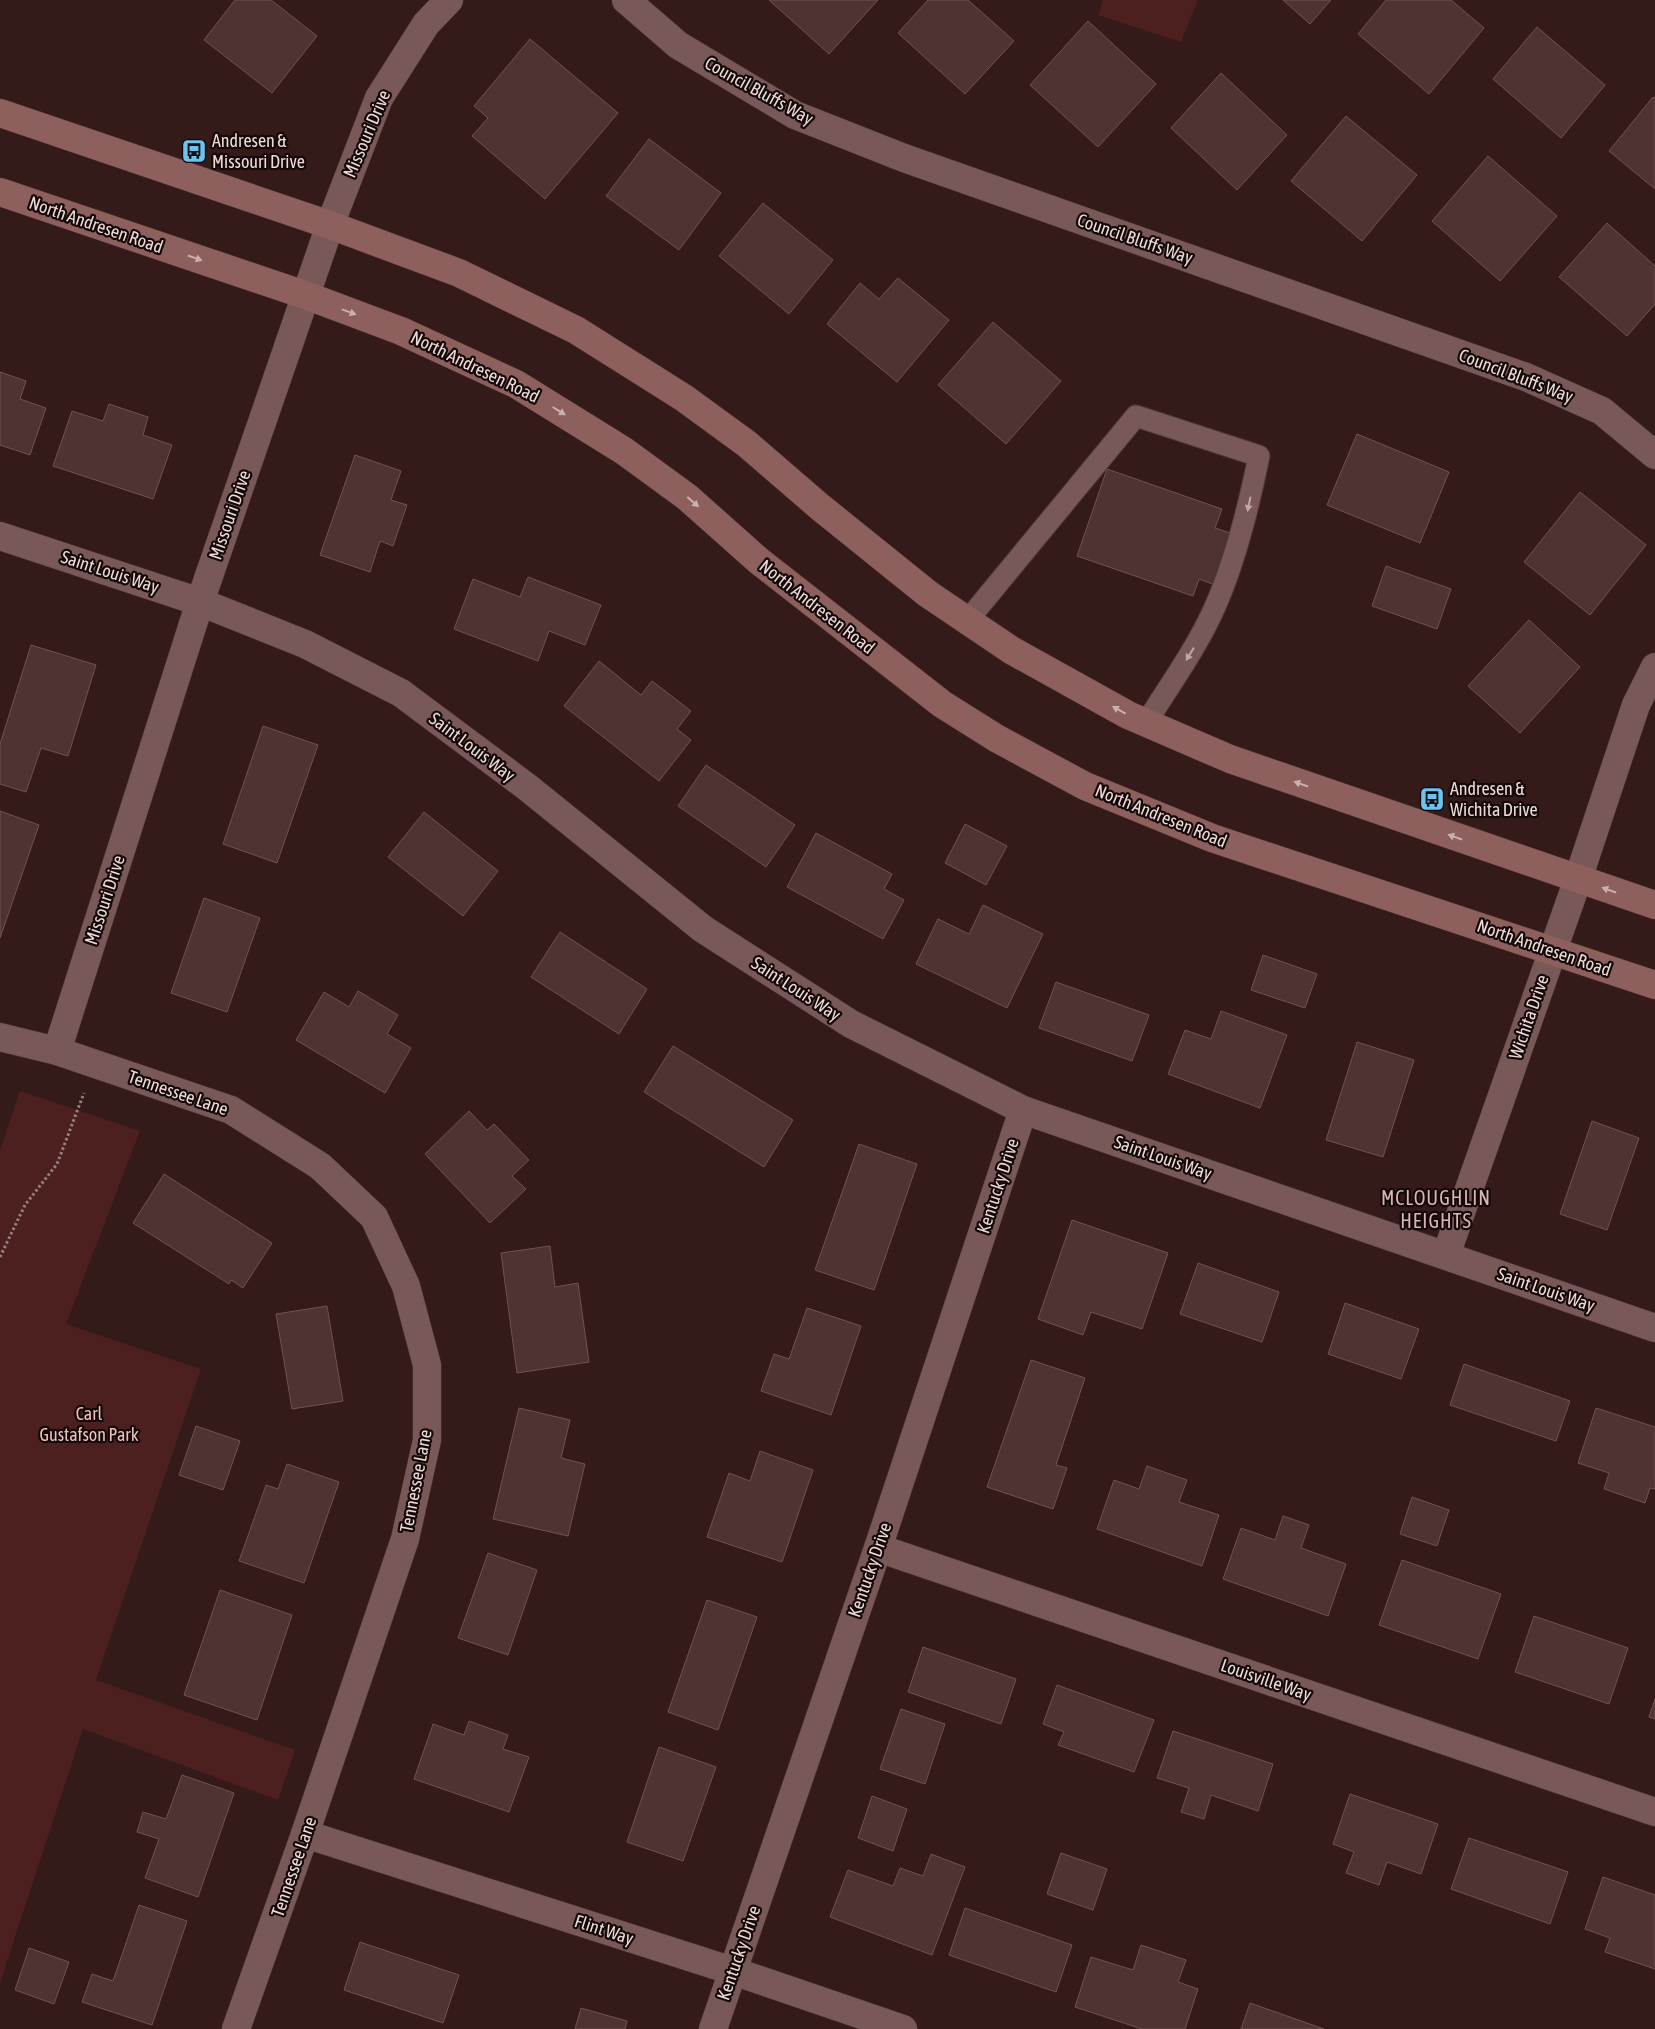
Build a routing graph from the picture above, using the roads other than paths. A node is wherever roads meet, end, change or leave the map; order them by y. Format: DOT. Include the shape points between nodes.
graph roads {
  1 [pos="449,0"];
  2 [pos="626,0"];
  3 [pos="0,113"];
  4 [pos="0,192"];
  5 [pos="330,225"];
  6 [pos="305,295"];
  7 [pos="1655,455"];
  8 [pos="0,536"];
  9 [pos="200,602"];
  10 [pos="967,620"];
  11 [pos="1655,667"];
  12 [pos="1146,723"];
  13 [pos="1578,879"];
  14 [pos="1655,905"];
  15 [pos="1553,950"];
  16 [pos="1655,985"];
  17 [pos="0,1037"];
  18 [pos="57,1051"];
  19 [pos="1023,1110"];
  20 [pos="1446,1256"];
  21 [pos="1655,1328"];
  22 [pos="878,1548"];
  23 [pos="1655,1812"];
  24 [pos="305,1834"];
  25 [pos="732,1972"];
  26 [pos="236,2029"];
  27 [pos="713,2029"];
  28 [pos="902,2029"];
  1 -- 5 [label="street, Missouri Drive" via="426,24 379,98"];
  2 -- 7 [label="street, Council Bluffs Way" via="678,45 795,116 904,158 1526,377 1602,411"];
  3 -- 5 [label="street"];
  4 -- 6 [label="street, North Andresen Road, one-way"];
  5 -- 6 [label="street, Missouri Drive"];
  5 -- 10 [label="street" via="459,273 576,330 684,398 747,444 820,508 928,594"];
  6 -- 9 [label="street, Missouri Drive"];
  6 -- 15 [label="street, North Andresen Road, one-way" via="401,331 516,384 624,451 687,497 759,561 942,704 996,738 1085,786 1212,838"];
  8 -- 9 [label="street, Saint Louis Way"];
  9 -- 18 [label="street, Missouri Drive"];
  9 -- 19 [label="street, Saint Louis Way" via="305,644 401,693 527,787 703,929 851,1024"];
  12 -- 10 [label="street, one-way" via="1011,650"];
  10 -- 12 [label="lane, one-way" via="1136,416 1260,456 1247,513 1215,608"];
  11 -- 13 [label="street, Wichita Drive" via="1636,705"];
  13 -- 12 [label="street, one-way" via="1230,759"];
  14 -- 13 [label="street, one-way"];
  13 -- 15 [label="street, Wichita Drive"];
  15 -- 16 [label="street, North Andresen Road"];
  15 -- 20 [label="street, Wichita Drive"];
  17 -- 18 [label="street, Tennessee Lane"];
  18 -- 24 [label="street, Tennessee Lane" via="231,1110 320,1166 374,1217 406,1286 427,1365 427,1440 405,1539"];
  19 -- 20 [label="street, Saint Louis Way"];
  19 -- 22 [label="street, Kentucky Drive"];
  20 -- 21 [label="street, Saint Louis Way"];
  22 -- 23 [label="street, Louisville Way"];
  22 -- 25 [label="street, Kentucky Drive"];
  24 -- 25 [label="street, Flint Way"];
  24 -- 26 [label="street, Tennessee Lane"];
  25 -- 27 [label="street, Kentucky Drive"];
  25 -- 28 [label="street, Flint Way"];
}
